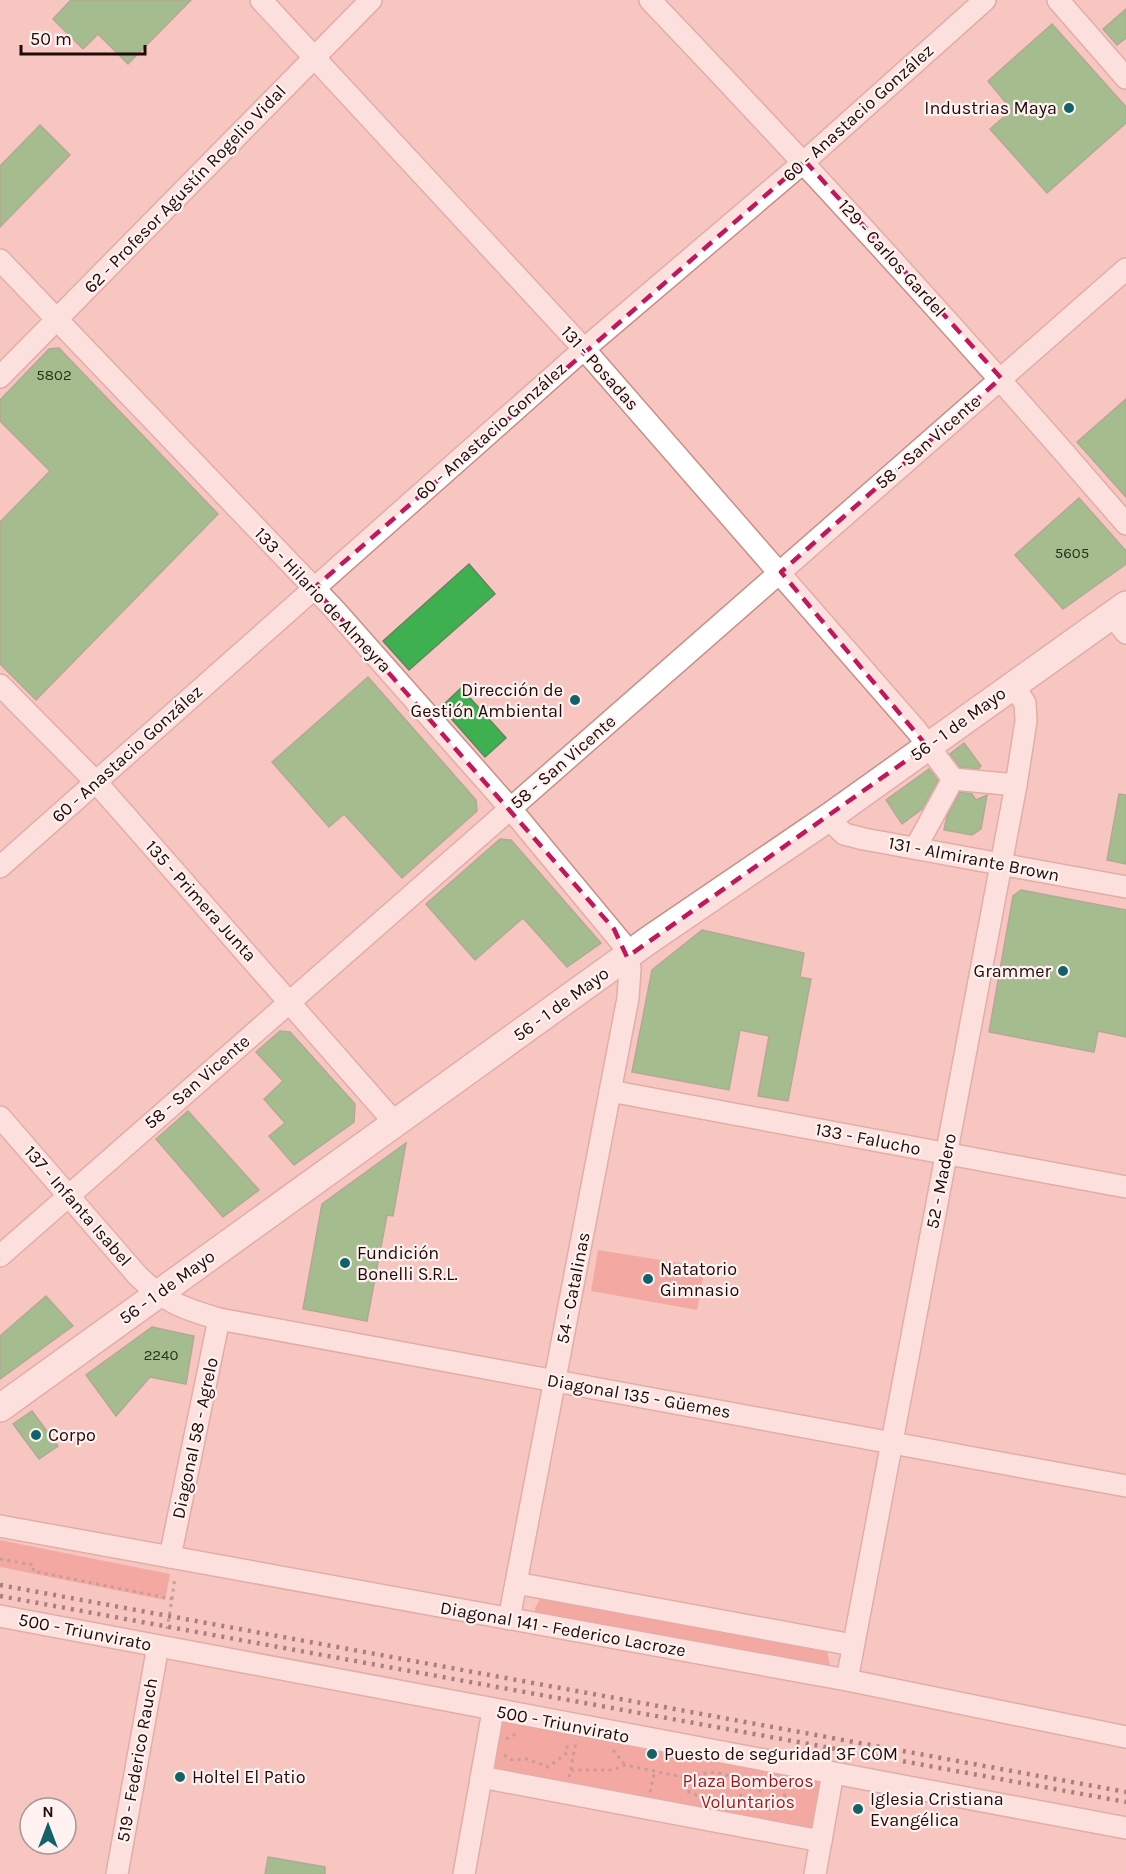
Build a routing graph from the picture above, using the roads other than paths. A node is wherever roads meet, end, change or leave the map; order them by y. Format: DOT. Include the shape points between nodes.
graph roads {
  1 [pos="261,0"];
  2 [pos="371,0"];
  3 [pos="650,0"];
  4 [pos="985,0"];
  5 [pos="1058,0"];
  6 [pos="314,56"];
  7 [pos="1126,78"];
  8 [pos="805,161"];
  9 [pos="0,260"];
  10 [pos="1126,269"];
  11 [pos="58,320"];
  12 [pos="584,349"];
  13 [pos="0,377"];
  14 [pos="1000,378"];
  15 [pos="1126,524"];
  16 [pos="781,572"];
  17 [pos="314,588"];
  18 [pos="1121,617"];
  19 [pos="0,685"];
  20 [pos="1013,685"];
  21 [pos="927,746"];
  22 [pos="953,779"];
  23 [pos="96,782"];
  24 [pos="1016,785"];
  25 [pos="510,808"];
  26 [pos="828,818"];
  27 [pos="916,847"];
  28 [pos="1001,863"];
  29 [pos="0,867"];
  30 [pos="1126,887"];
  31 [pos="627,957"];
  32 [pos="290,1001"];
  33 [pos="610,1091"];
  34 [pos="0,1117"];
  35 [pos="395,1124"];
  36 [pos="946,1154"];
  37 [pos="1126,1186"];
  38 [pos="69,1195"];
  39 [pos="0,1256"];
  40 [pos="157,1294"];
  41 [pos="219,1318"];
  42 [pos="556,1381"];
  43 [pos="0,1408"];
  44 [pos="891,1442"];
  45 [pos="1126,1486"];
  46 [pos="0,1526"];
  47 [pos="174,1558"];
  48 [pos="516,1583"];
  49 [pos="0,1616"];
  50 [pos="509,1619"];
  51 [pos="853,1645"];
  52 [pos="158,1646"];
  53 [pos="847,1680"];
  54 [pos="492,1719"];
  55 [pos="1126,1737"];
  56 [pos="483,1768"];
  57 [pos="833,1773"];
  58 [pos="1126,1828"];
  59 [pos="821,1841"];
  60 [pos="117,1874"];
  61 [pos="464,1874"];
  62 [pos="815,1874"];
  1 -- 6 [label="street, 131 - Posadas"];
  2 -- 6 [label="street, 62 - Profesor Agustín Rogelio Vidal"];
  3 -- 8 [label="street, 129 - Carlos Gardel"];
  4 -- 8 [label="street, 60 - Anastacio González"];
  5 -- 7 [label="street"];
  6 -- 11 [label="street, 62 - Profesor Agustín Rogelio Vidal"];
  6 -- 12 [label="street, 131 - Posadas"];
  8 -- 12 [label="street, 60 - Anastacio González"];
  8 -- 14 [label="street, 129 - Carlos Gardel"];
  9 -- 11 [label="street, 133 - Hilario de Almeyra"];
  10 -- 14 [label="street, 58 - San Vicente"];
  11 -- 13 [label="street, 62 - Profesor Agustín Rogelio Vidal"];
  11 -- 17 [label="street, 133 - Hilario de Almeyra"];
  12 -- 16 [label="street, 131 - Posadas"];
  12 -- 17 [label="street, 60 - Anastacio González"];
  14 -- 15 [label="street, 129 - Carlos Gardel"];
  14 -- 16 [label="street, 58 - San Vicente"];
  16 -- 21 [label="street, 131 - Posadas"];
  16 -- 25 [label="street, 58 - San Vicente"];
  17 -- 23 [label="street, 60 - Anastacio González"];
  17 -- 25 [label="street, 133 - Hilario de Almeyra"];
  18 -- 20 [label="main road, 56 - 1 de Mayo"];
  19 -- 23 [label="street, 135 - Primera Junta"];
  20 -- 21 [label="main road, 56 - 1 de Mayo"];
  20 -- 24 [label="street, 52 - Madero" via="1025,704 1026,721"];
  21 -- 22 [label="street, 131 - Posadas"];
  21 -- 26 [label="main road, 56 - 1 de Mayo"];
  22 -- 24 [label="street"];
  22 -- 27 [label="street"];
  23 -- 29 [label="street, 60 - Anastacio González"];
  23 -- 32 [label="street, 135 - Primera Junta"];
  24 -- 28 [label="street, 52 - Madero"];
  25 -- 31 [label="street, 133 - Hilario de Almeyra" via="614,929"];
  25 -- 32 [label="street, 58 - San Vicente"];
  26 -- 27 [label="street, 131 - Almirante Brown" via="844,834"];
  26 -- 31 [label="main road, 56 - 1 de Mayo"];
  27 -- 28 [label="street, 131 - Almirante Brown"];
  28 -- 30 [label="street, 131 - Almirante Brown"];
  28 -- 36 [label="street, 52 - Madero"];
  31 -- 33 [label="street, 54 - Catalinas" via="630,984"];
  31 -- 35 [label="main road, 56 - 1 de Mayo"];
  32 -- 35 [label="street, 135 - Primera Junta"];
  32 -- 38 [label="street, 58 - San Vicente"];
  33 -- 36 [label="street, 133 - Falucho"];
  33 -- 42 [label="street, 54 - Catalinas"];
  34 -- 38 [label="street, 137 - Infanta Isabel"];
  35 -- 40 [label="main road, 56 - 1 de Mayo"];
  36 -- 37 [label="street, 133 - Falucho"];
  36 -- 44 [label="street, 52 - Madero"];
  38 -- 39 [label="street, 58 - San Vicente"];
  38 -- 40 [label="street, 137 - Infanta Isabel"];
  40 -- 41 [label="street, Diagonal 135 - Güemes"];
  40 -- 43 [label="main road, 56 - 1 de Mayo"];
  41 -- 42 [label="street, Diagonal 135 - Güemes"];
  41 -- 47 [label="street, Diagonal 58 - Agrelo"];
  42 -- 44 [label="street, Diagonal 135 - Güemes"];
  42 -- 48 [label="street, 54 - Catalinas"];
  44 -- 45 [label="street, Diagonal 135 - Güemes"];
  44 -- 51 [label="street, 52 - Madero"];
  46 -- 47 [label="street, Diagonal 141 - Federico Lacroze"];
  47 -- 50 [label="street, Diagonal 141 - Federico Lacroze"];
  48 -- 50 [label="street, 54 - Catalinas"];
  48 -- 51 [label="street, Diagonal 141 - Federico Lacroze"];
  49 -- 52 [label="street, 500 - Triunvirato"];
  50 -- 53 [label="street, Diagonal 141 - Federico Lacroze"];
  51 -- 53 [label="street, 52 - Madero"];
  52 -- 54 [label="street, 500 - Triunvirato"];
  52 -- 60 [label="street, 519 - Federico Rauch"];
  53 -- 55 [label="street, Diagonal 141 - Federico Lacroze"];
  54 -- 56 [label="street"];
  54 -- 57 [label="street, 500 - Triunvirato"];
  56 -- 59 [label="street" via="568,1794"];
  56 -- 61 [label="street"];
  57 -- 58 [label="street, 500 - Triunvirato"];
  57 -- 59 [label="street"];
  59 -- 62 [label="street"];
}
